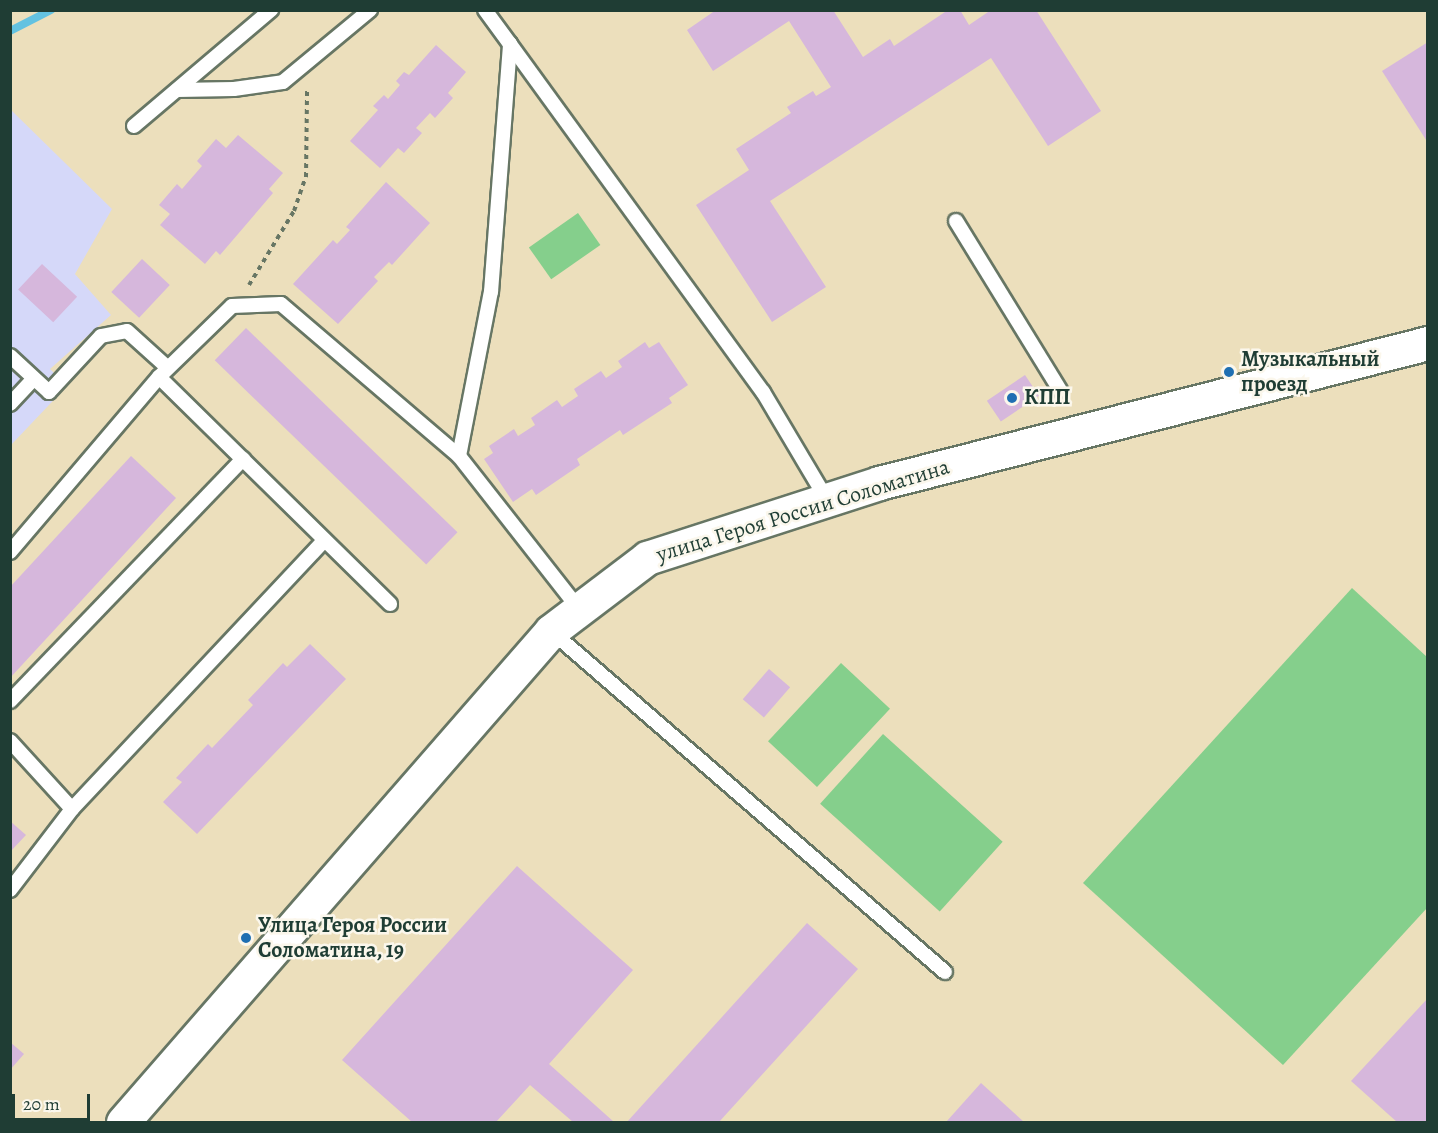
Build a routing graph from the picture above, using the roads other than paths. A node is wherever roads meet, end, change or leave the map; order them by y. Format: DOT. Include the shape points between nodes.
graph roads {
  1 [pos="271,10"];
  2 [pos="370,10"];
  3 [pos="485,10"];
  4 [pos="510,44"];
  5 [pos="177,90"];
  6 [pos="134,126"];
  7 [pos="956,221"];
  8 [pos="1428,342"];
  9 [pos="10,356"];
  10 [pos="163,373"];
  11 [pos="34,378"];
  12 [pos="1060,390"];
  13 [pos="10,404"];
  14 [pos="459,456"];
  15 [pos="243,459"];
  16 [pos="827,500"];
  17 [pos="325,540"];
  18 [pos="10,552"];
  19 [pos="390,604"];
  20 [pos="579,609"];
  21 [pos="551,631"];
  22 [pos="10,701"];
  23 [pos="10,741"];
  24 [pos="72,809"];
  25 [pos="10,890"];
  26 [pos="945,972"];
  27 [pos="123,1122"];
  1 -- 5 [label="lane"];
  2 -- 5 [label="lane" via="283,82 234,89"];
  3 -- 4 [label="lane"];
  4 -- 14 [label="lane" via="491,292"];
  4 -- 16 [label="lane" via="763,392"];
  5 -- 6 [label="lane"];
  7 -- 12 [label="lane"];
  8 -- 16 [label="street, улица Героя России Соломатина" via="879,483"];
  9 -- 11 [label="lane"];
  10 -- 11 [label="lane" via="127,331 100,336 49,392"];
  10 -- 14 [label="lane" via="232,306 281,304"];
  10 -- 15 [label="lane"];
  10 -- 18 [label="lane"];
  11 -- 13 [label="lane"];
  14 -- 20 [label="lane"];
  15 -- 17 [label="lane"];
  15 -- 22 [label="lane"];
  16 -- 20 [label="street, улица Героя России Соломатина" via="647,558"];
  17 -- 19 [label="lane"];
  17 -- 24 [label="lane"];
  20 -- 21 [label="street, улица Героя России Соломатина"];
  21 -- 26 [label="lane"];
  21 -- 27 [label="street, улица Героя России Соломатина"];
  23 -- 24 [label="lane"];
  24 -- 25 [label="lane"];
}
